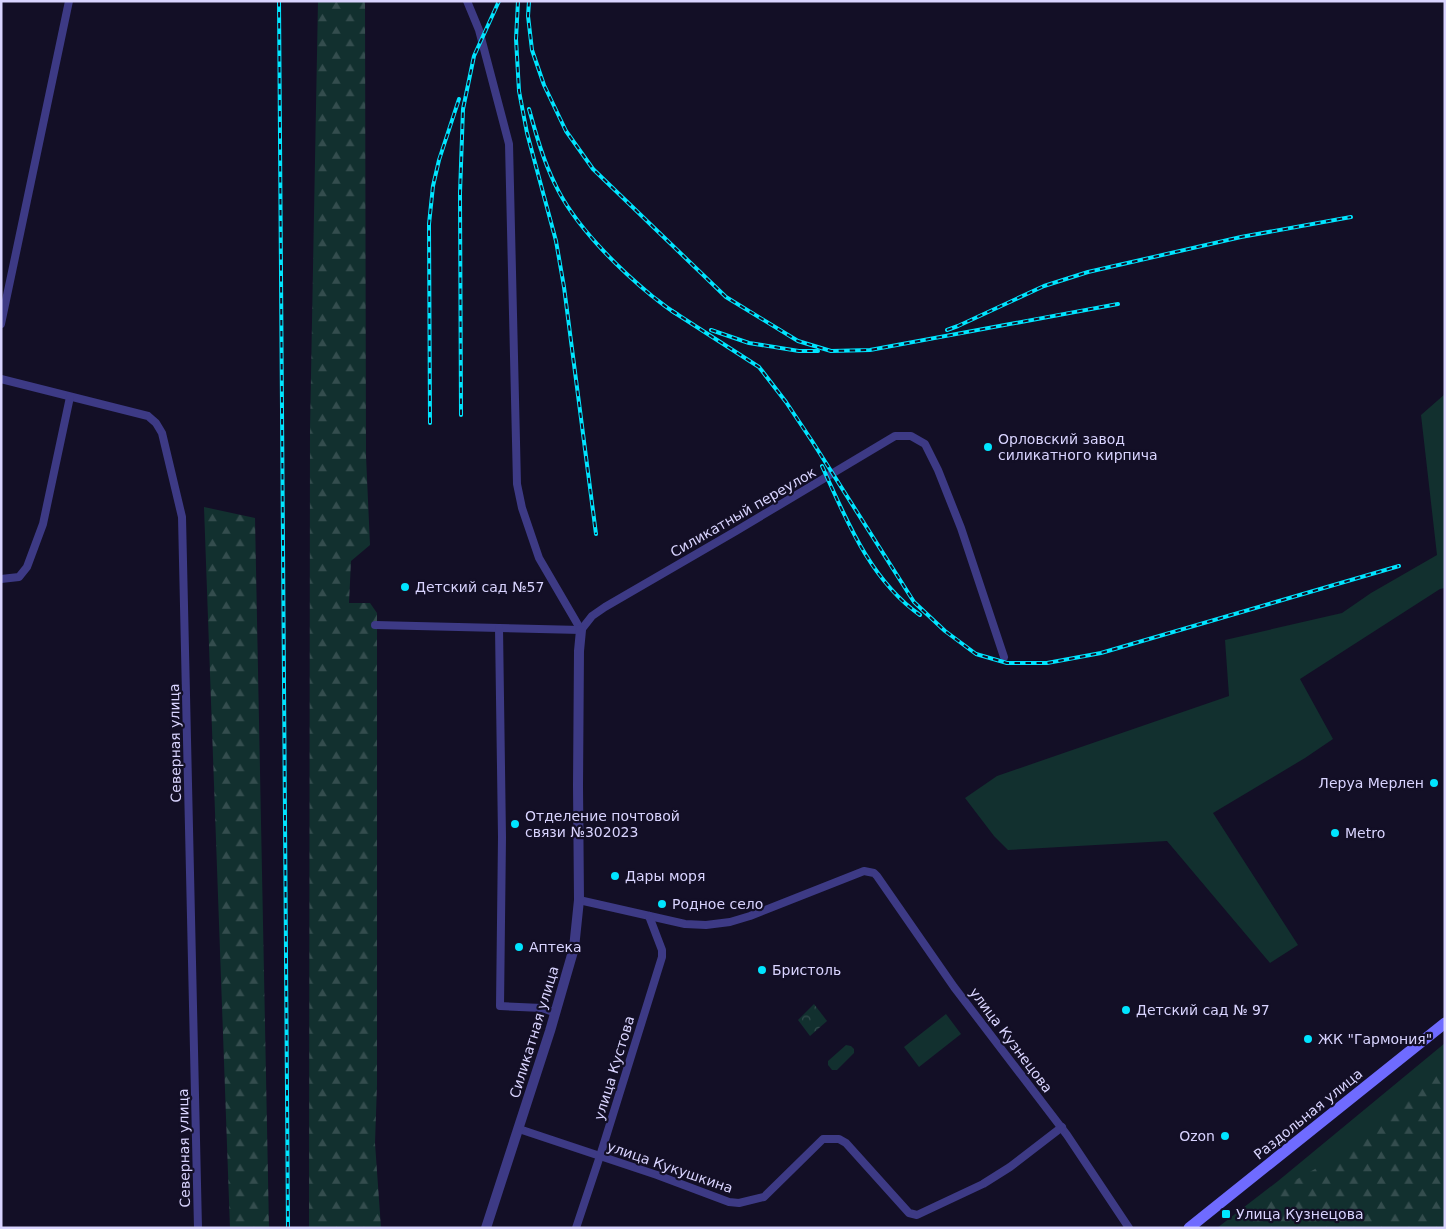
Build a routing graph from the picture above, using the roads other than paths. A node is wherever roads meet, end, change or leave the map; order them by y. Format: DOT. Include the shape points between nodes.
graph roads {
  1 [pos="69,1"];
  2 [pos="467,1"];
  3 [pos="1,324"];
  4 [pos="1,379"];
  5 [pos="70,397"];
  6 [pos="1,579"];
  7 [pos="376,625"];
  8 [pos="499,628"];
  9 [pos="581,630"];
  10 [pos="1004,657"];
  11 [pos="579,900"];
  12 [pos="649,916"];
  13 [pos="556,1013"];
  14 [pos="1445,1023"];
  15 [pos="1062,1127"];
  16 [pos="519,1129"];
  17 [pos="600,1156"];
  18 [pos="198,1228"];
  19 [pos="486,1228"];
  20 [pos="576,1228"];
  21 [pos="1129,1228"];
  22 [pos="1189,1228"];
  1 -- 3 [label="street"];
  2 -- 9 [label="street" via="479,30 509,144 517,484 539,558"];
  4 -- 5 [label="street, Северная улица"];
  5 -- 6 [label="street" via="43,524 28,567 19,577"];
  5 -- 18 [label="street, Северная улица" via="135,412 156,423 162,433 182,517"];
  7 -- 8 [label="street"];
  8 -- 9 [label="street"];
  8 -- 13 [label="street" via="500,1006 542,1008"];
  9 -- 10 [label="street, Силикатный переулок" via="605,607 895,436 911,436 925,444 938,470"];
  9 -- 11 [label="street, Силикатная улица"];
  11 -- 12 [label="street"];
  11 -- 13 [label="street, Силикатная улица" via="574,948"];
  12 -- 15 [label="street, улица Кузнецова" via="685,924 730,922 859,873 870,872 877,876 954,987"];
  12 -- 17 [label="street, улица Кустова" via="662,957"];
  13 -- 16 [label="street, Силикатная улица"];
  14 -- 22 [label="main road, Раздольная улица"];
  15 -- 17 [label="street, улица Кукушкина" via="983,1184 917,1215 909,1213 839,1139 823,1139 764,1197 739,1202 729,1202"];
  15 -- 21 [label="street, улица Кузнецова"];
  16 -- 17 [label="street, улица Кукушкина"];
  16 -- 19 [label="street, Силикатная улица"];
  17 -- 20 [label="street, улица Кустова"];
}
